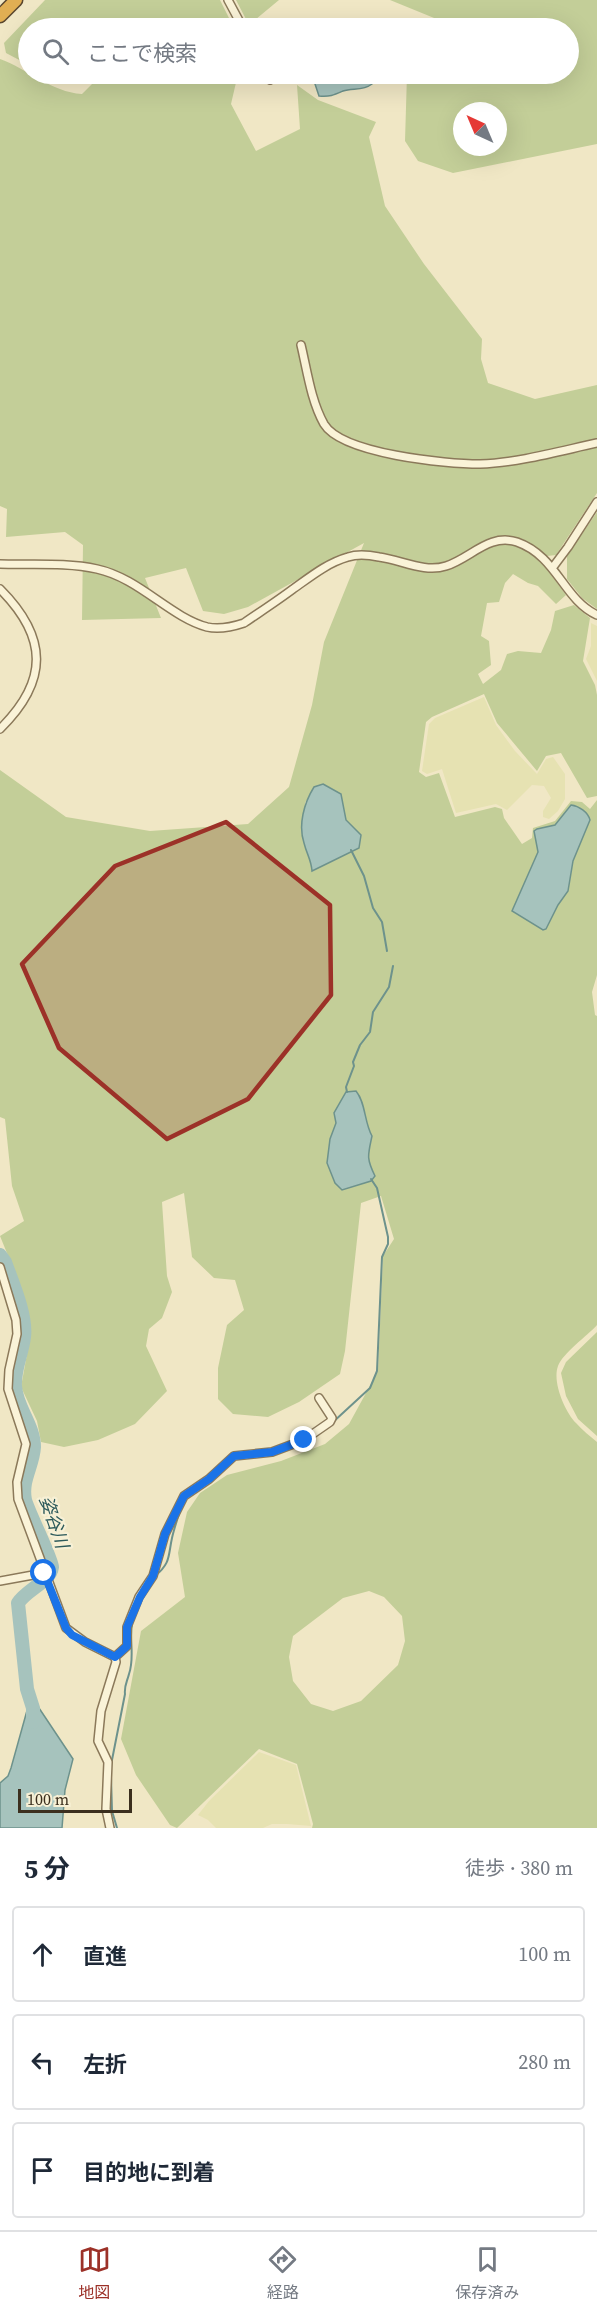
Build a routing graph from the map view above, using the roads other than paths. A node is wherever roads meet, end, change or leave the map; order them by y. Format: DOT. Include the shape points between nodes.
graph roads {
  1 [pos="16,0"];
  2 [pos="228,0"];
  3 [pos="0,16"];
  4 [pos="238,18"];
  5 [pos="301,345"];
  6 [pos="597,443"];
  7 [pos="597,502"];
  8 [pos="0,564"];
  9 [pos="553,567"];
  10 [pos="0,589"];
  11 [pos="597,615"];
  12 [pos="0,729"];
  13 [pos="0,1267"];
  14 [pos="320,1398"];
  15 [pos="45,1574"];
  16 [pos="0,1581"];
  17 [pos="115,1657"];
  18 [pos="110,1828"];
  1 -- 3 [label="highway"];
  2 -- 4 [label="street"];
  5 -- 6 [label="street" via="324,425 350,444 419,459 481,464"];
  7 -- 9 [label="street"];
  8 -- 9 [label="street" via="105,571 135,584 189,618 218,628 244,623 310,576 348,557 381,557 434,568 446,566 487,543 503,540 526,547"];
  9 -- 11 [label="street" via="582,606"];
  10 -- 12 [label="street" via="15,603 31,628 37,658 26,695 13,717"];
  13 -- 15 [label="street" via="17,1334 8,1389 26,1444 17,1482 18,1499"];
  14 -- 17 [label="street" via="330,1413 330,1422 304,1440 272,1452 234,1456 184,1496 165,1534 153,1576 127,1627 127,1646"];
  15 -- 16 [label="street"];
  15 -- 17 [label="street" via="66,1628"];
  17 -- 18 [label="street" via="98,1741 108,1762 105,1809"];
}
